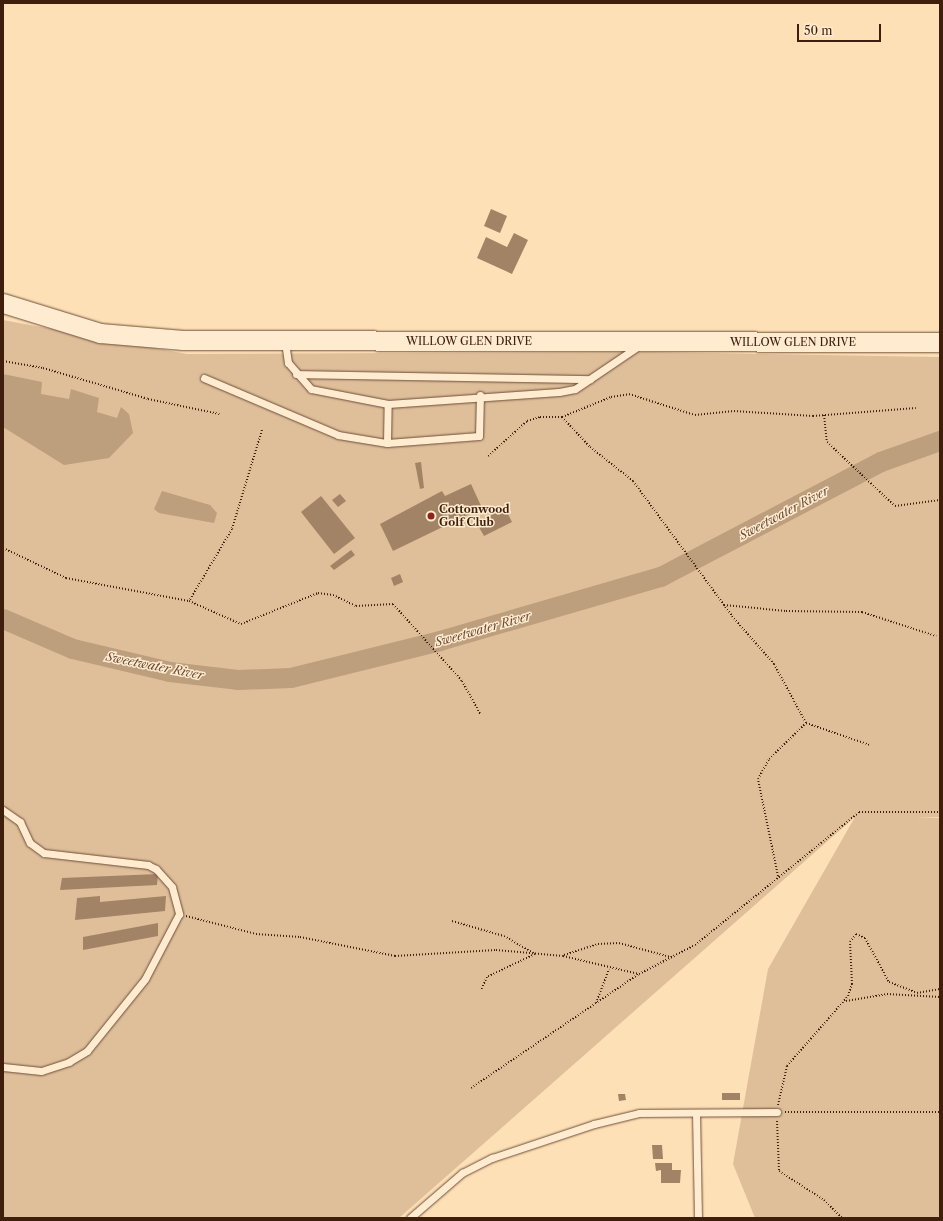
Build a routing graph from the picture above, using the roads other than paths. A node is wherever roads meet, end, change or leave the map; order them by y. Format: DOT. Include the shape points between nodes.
graph roads {
  1 [pos="3,303"];
  2 [pos="285,341"];
  3 [pos="645,342"];
  4 [pos="940,342"];
  5 [pos="296,374"];
  6 [pos="204,378"];
  7 [pos="590,379"];
  8 [pos="480,395"];
  9 [pos="388,404"];
  10 [pos="387,443"];
  11 [pos="3,810"];
  12 [pos="3,1068"];
  13 [pos="778,1112"];
  14 [pos="696,1113"];
  15 [pos="410,1218"];
  16 [pos="698,1218"];
  1 -- 2 [label="main road, WILLOW GLEN DRIVE" via="100,333 183,340"];
  2 -- 3 [label="main road, WILLOW GLEN DRIVE"];
  2 -- 5 [label="lane" via="288,363"];
  3 -- 4 [label="main road, WILLOW GLEN DRIVE"];
  3 -- 7 [label="lane"];
  5 -- 7 [label="lane"];
  5 -- 9 [label="lane" via="311,389"];
  6 -- 10 [label="lane" via="338,435"];
  7 -- 8 [label="lane" via="575,389 560,392"];
  8 -- 9 [label="lane"];
  8 -- 10 [label="lane" via="479,436"];
  9 -- 10 [label="lane"];
  11 -- 12 [label="lane" via="20,822 30,843 44,853 148,864 172,887 180,914 145,979 87,1051 70,1062 41,1071"];
  13 -- 14 [label="lane"];
  14 -- 15 [label="lane" via="639,1114 594,1124 492,1158 462,1173"];
  14 -- 16 [label="lane"];
}
